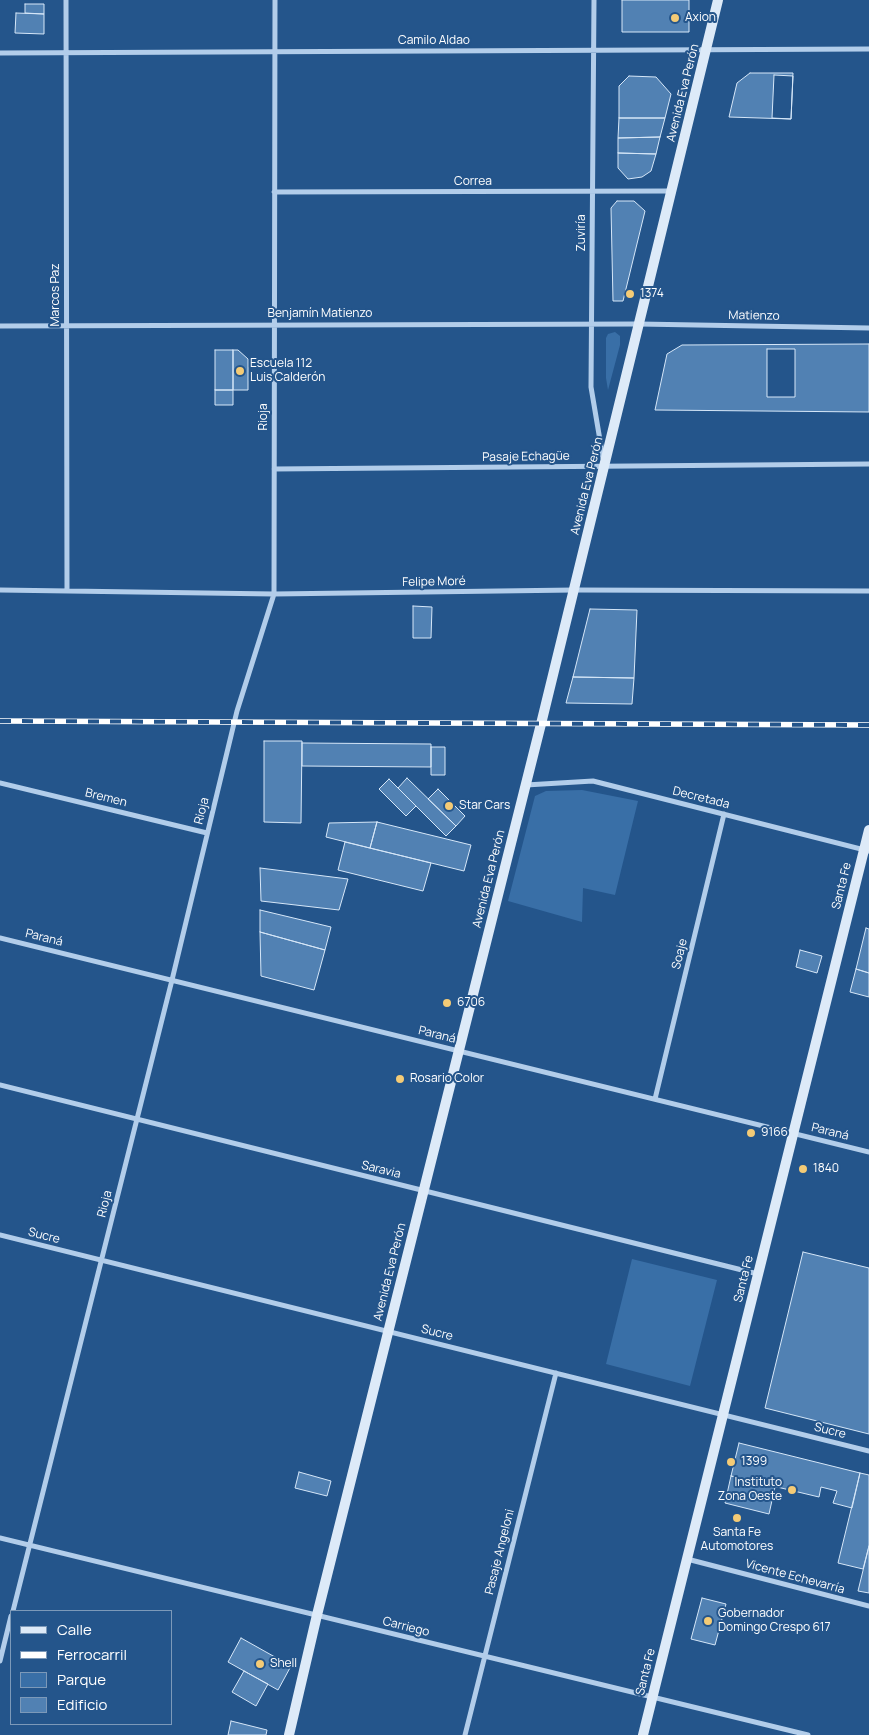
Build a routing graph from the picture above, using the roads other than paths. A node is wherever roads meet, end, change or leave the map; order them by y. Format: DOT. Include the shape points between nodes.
graph roads {
  1 [pos="66,0"];
  2 [pos="275,0"];
  3 [pos="594,0"];
  4 [pos="718,0"];
  5 [pos="706,49"];
  6 [pos="869,49"];
  7 [pos="594,50"];
  8 [pos="275,51"];
  9 [pos="0,53"];
  10 [pos="66,53"];
  11 [pos="672,191"];
  12 [pos="274,192"];
  13 [pos="592,192"];
  14 [pos="274,324"];
  15 [pos="591,324"];
  16 [pos="639,324"];
  17 [pos="0,326"];
  18 [pos="66,327"];
  19 [pos="869,328"];
  20 [pos="869,464"];
  21 [pos="604,466"];
  22 [pos="274,469"];
  23 [pos="0,590"];
  24 [pos="66,590"];
  25 [pos="574,590"];
  26 [pos="869,591"];
  27 [pos="274,594"];
  28 [pos="0,783"];
  29 [pos="526,785"];
  30 [pos="724,814"];
  31 [pos="869,830"];
  32 [pos="207,833"];
  33 [pos="866,851"];
  34 [pos="0,938"];
  35 [pos="172,980"];
  36 [pos="458,1051"];
  37 [pos="0,1085"];
  38 [pos="655,1099"];
  39 [pos="137,1119"];
  40 [pos="793,1133"];
  41 [pos="869,1152"];
  42 [pos="424,1190"];
  43 [pos="0,1235"];
  44 [pos="101,1260"];
  45 [pos="758,1274"];
  46 [pos="388,1332"];
  47 [pos="556,1373"];
  48 [pos="723,1415"];
  49 [pos="869,1451"];
  50 [pos="0,1538"];
  51 [pos="29,1545"];
  52 [pos="687,1559"];
  53 [pos="869,1606"];
  54 [pos="12,1610"];
  55 [pos="317,1615"];
  56 [pos="10,1620"];
  57 [pos="484,1656"];
  58 [pos="0,1661"];
  59 [pos="652,1697"];
  60 [pos="289,1735"];
  61 [pos="465,1735"];
  62 [pos="643,1735"];
  63 [pos="808,1735"];
  1 -- 10 [label="street, Marcos Paz"];
  2 -- 8 [label="street, Rioja"];
  3 -- 7 [label="street, Zuviría"];
  4 -- 5 [label="main road, Avenida Eva Perón"];
  5 -- 6 [label="street, Camilo Aldao"];
  5 -- 7 [label="street, Camilo Aldao"];
  5 -- 11 [label="main road, Avenida Eva Perón"];
  7 -- 8 [label="street, Camilo Aldao"];
  7 -- 13 [label="street, Zuviría"];
  8 -- 10 [label="street, Camilo Aldao"];
  8 -- 12 [label="street, Rioja"];
  9 -- 10 [label="street, Camilo Aldao"];
  10 -- 18 [label="street, Marcos Paz"];
  11 -- 13 [label="street, Correa"];
  11 -- 16 [label="main road, Avenida Eva Perón"];
  12 -- 13 [label="street, Correa"];
  12 -- 14 [label="street, Rioja"];
  13 -- 15 [label="street, Zuviría"];
  14 -- 15 [label="street, Benjamín Matienzo"];
  14 -- 18 [label="street, Benjamín Matienzo"];
  14 -- 22 [label="street, Rioja"];
  15 -- 16 [label="street, Benjamín Matienzo"];
  15 -- 21 [label="street, Zuviría" via="591,387"];
  16 -- 19 [label="street, Matienzo"];
  16 -- 21 [label="main road, Avenida Eva Perón"];
  17 -- 18 [label="street, Benjamín Matienzo"];
  18 -- 24 [label="street, Marcos Paz"];
  20 -- 21 [label="street, Pasaje Echagüe"];
  21 -- 22 [label="street, Pasaje Echagüe"];
  21 -- 25 [label="main road, Avenida Eva Perón"];
  22 -- 27 [label="street, Rioja"];
  23 -- 24 [label="street, Felipe Moré"];
  24 -- 27 [label="street, Felipe Moré"];
  25 -- 26 [label="street, Felipe Moré"];
  25 -- 27 [label="street, Felipe Moré"];
  25 -- 29 [label="main road, Avenida Eva Perón"];
  27 -- 32 [label="street, Rioja" via="237,711"];
  28 -- 32 [label="street, Bremen"];
  29 -- 30 [label="street, Decretada" via="593,782"];
  29 -- 36 [label="main road, Avenida Eva Perón"];
  30 -- 33 [label="street, Decretada"];
  30 -- 38 [label="street, Soaje"];
  31 -- 33 [label="main road, Santa Fe"];
  32 -- 35 [label="street, Rioja"];
  33 -- 40 [label="main road, Santa Fe"];
  34 -- 35 [label="street, Paraná"];
  35 -- 36 [label="street, Paraná"];
  35 -- 39 [label="street, Rioja"];
  36 -- 38 [label="street, Paraná"];
  36 -- 42 [label="main road, Avenida Eva Perón"];
  37 -- 39 [label="street, Saravia"];
  38 -- 40 [label="street, Paraná"];
  39 -- 42 [label="street, Saravia"];
  39 -- 44 [label="street, Rioja"];
  40 -- 41 [label="street, Paraná"];
  40 -- 45 [label="main road, Santa Fe"];
  42 -- 45 [label="street, Saravia"];
  42 -- 46 [label="main road, Avenida Eva Perón"];
  43 -- 44 [label="street, Sucre"];
  44 -- 46 [label="street, Sucre"];
  44 -- 51 [label="street, Rioja"];
  45 -- 48 [label="main road, Santa Fe"];
  46 -- 47 [label="street, Sucre"];
  46 -- 55 [label="main road, Avenida Eva Perón"];
  47 -- 48 [label="street, Sucre"];
  47 -- 57 [label="street, Pasaje Angeloni"];
  48 -- 49 [label="street, Sucre"];
  48 -- 52 [label="main road, Santa Fe"];
  50 -- 51 [label="street, Carriego"];
  51 -- 54 [label="street, Rioja"];
  51 -- 55 [label="street, Carriego"];
  52 -- 53 [label="street, Vicente Echevarría"];
  52 -- 59 [label="main road, Santa Fe"];
  55 -- 57 [label="street, Carriego"];
  55 -- 60 [label="main road, Avenida Eva Perón"];
  56 -- 58 [label="street"];
  57 -- 59 [label="street, Carriego"];
  57 -- 61 [label="street, Pasaje Angeloni"];
  59 -- 62 [label="main road, Santa Fe"];
  59 -- 63 [label="street, Carriego"];
}
